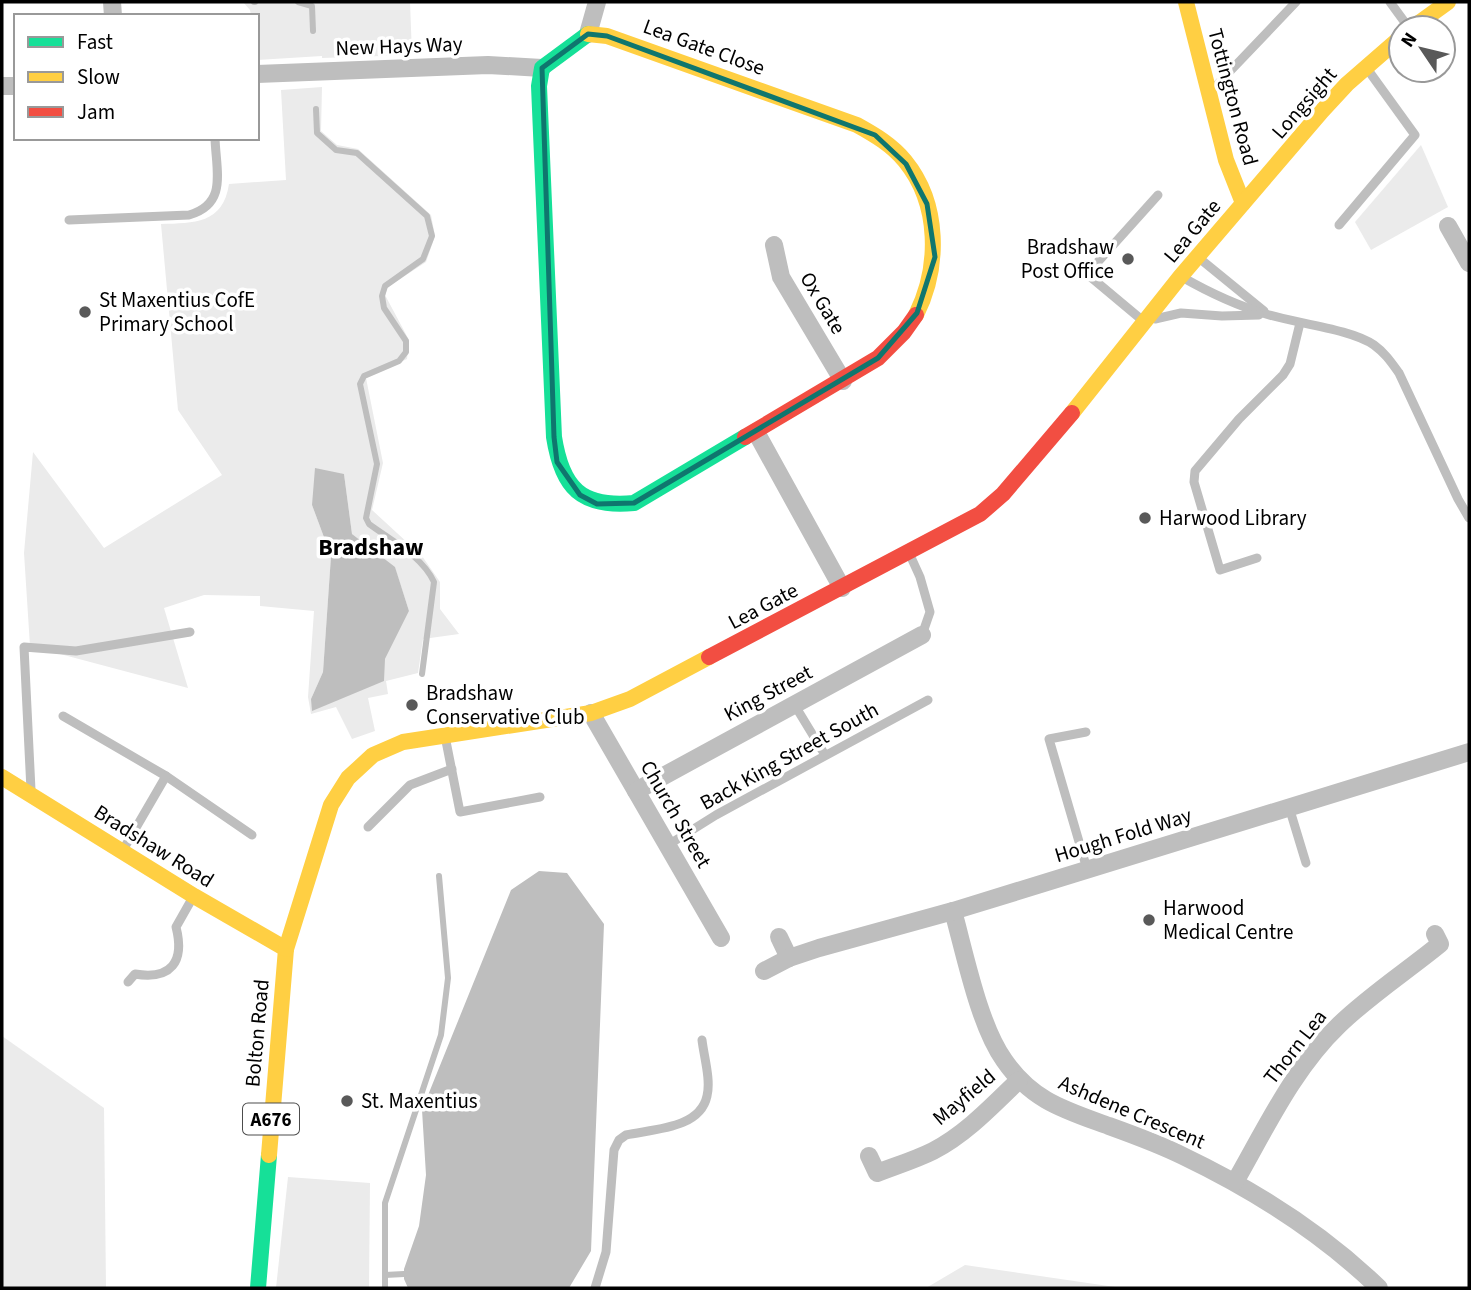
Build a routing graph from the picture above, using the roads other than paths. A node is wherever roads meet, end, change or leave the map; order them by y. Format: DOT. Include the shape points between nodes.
graph roads {
  1 [pos="597,2"];
  2 [pos="1186,2"];
  3 [pos="1281,2"];
  4 [pos="1296,2"];
  5 [pos="1448,2"];
  6 [pos="1284,14"];
  7 [pos="1431,14"];
  8 [pos="588,34"];
  9 [pos="1387,49"];
  10 [pos="1366,67"];
  11 [pos="542,68"];
  12 [pos="259,74"];
  13 [pos="1209,93"];
  14 [pos="215,140"];
  15 [pos="1158,195"];
  16 [pos="1243,203"];
  17 [pos="69,220"];
  18 [pos="1339,225"];
  19 [pos="1448,226"];
  20 [pos="774,245"];
  21 [pos="1198,256"];
  22 [pos="1469,263"];
  23 [pos="1181,277"];
  24 [pos="1268,315"];
  25 [pos="1144,322"];
  26 [pos="1300,323"];
  27 [pos="843,381"];
  28 [pos="756,432"];
  29 [pos="1469,518"];
  30 [pos="909,554"];
  31 [pos="1257,558"];
  32 [pos="842,589"];
  33 [pos="190,632"];
  34 [pos="922,635"];
  35 [pos="928,700"];
  36 [pos="794,704"];
  37 [pos="591,713"];
  38 [pos="63,716"];
  39 [pos="1086,732"];
  40 [pos="445,734"];
  41 [pos="1469,752"];
  42 [pos="825,755"];
  43 [pos="452,769"];
  44 [pos="166,776"];
  45 [pos="2,777"];
  46 [pos="636,791"];
  47 [pos="31,795"];
  48 [pos="540,797"];
  49 [pos="1289,807"];
  50 [pos="368,827"];
  51 [pos="252,835"];
  52 [pos="667,845"];
  53 [pos="123,851"];
  54 [pos="1306,863"];
  55 [pos="1087,869"];
  56 [pos="194,896"];
  57 [pos="953,911"];
  58 [pos="1435,934"];
  59 [pos="779,937"];
  60 [pos="721,938"];
  61 [pos="286,949"];
  62 [pos="789,958"];
  63 [pos="764,971"];
  64 [pos="128,982"];
  65 [pos="702,1041"];
  66 [pos="1019,1080"];
  67 [pos="869,1156"];
  68 [pos="1235,1182"];
  69 [pos="258,1288"];
  70 [pos="595,1288"];
  71 [pos="1379,1288"];
  1 -- 8 [label="street"];
  2 -- 13 [label="main road, Tottington Road"];
  3 -- 6 [label="lane"];
  4 -- 6 [label="lane"];
  5 -- 7 [label="main road"];
  6 -- 13 [label="lane"];
  8 -- 11 [label="main road"];
  8 -- 27 [label="main road, Lea Gate Close" via="607,36 857,125 891,146 906,164 927,204 933,229 935,257 929,286 899,338"];
  9 -- 10 [label="main road, Longsight"];
  10 -- 16 [label="main road, Longsight"];
  10 -- 18 [label="lane" via="1415,135"];
  11 -- 12 [label="street, New Hays Way" via="488,65"];
  11 -- 28 [label="main road, Lea Gate Close" via="539,86 554,437 557,462 566,481 597,504 634,503"];
  13 -- 16 [label="main road, Tottington Road" via="1226,160"];
  14 -- 17 [label="lane" via="217,190 203,211"];
  15 -- 25 [label="lane" via="1087,274"];
  16 -- 21 [label="main road, Lea Gate"];
  19 -- 22 [label="street"];
  20 -- 27 [label="street, Ox Gate" via="781,276"];
  21 -- 23 [label="main road, Lea Gate"];
  21 -- 24 [label="lane"];
  23 -- 24 [label="lane" via="1226,301"];
  23 -- 25 [label="main road, Lea Gate"];
  24 -- 25 [label="lane" via="1181,313"];
  24 -- 26 [label="lane"];
  25 -- 30 [label="main road, Lea Gate" via="1003,494 980,514"];
  26 -- 29 [label="lane" via="1358,336 1387,356"];
  26 -- 31 [label="lane" via="1283,375 1195,471 1194,482 1220,570"];
  27 -- 28 [label="main road, Lea Gate Close"];
  28 -- 32 [label="street"];
  30 -- 32 [label="main road, Lea Gate"];
  30 -- 34 [label="lane" via="930,612"];
  32 -- 37 [label="main road, Lea Gate" via="662,684"];
  33 -- 47 [label="lane" via="76,651 24,647"];
  34 -- 36 [label="street, King Street"];
  35 -- 42 [label="lane, Back King Street South"];
  36 -- 42 [label="lane"];
  36 -- 46 [label="street, King Street"];
  37 -- 40 [label="main road, Lea Gate"];
  37 -- 46 [label="street, Church Street"];
  38 -- 44 [label="lane"];
  39 -- 55 [label="lane" via="1049,739"];
  40 -- 43 [label="lane"];
  40 -- 61 [label="main road, Lea Gate" via="388,747 348,778 326,818"];
  41 -- 49 [label="street, Hough Fold Way"];
  42 -- 52 [label="lane, Back King Street South"];
  43 -- 48 [label="lane" via="460,812"];
  43 -- 50 [label="lane" via="410,785"];
  44 -- 51 [label="lane"];
  44 -- 53 [label="lane"];
  45 -- 47 [label="main road, Bradshaw Road"];
  46 -- 52 [label="street, Church Street"];
  47 -- 53 [label="main road, Bradshaw Road"];
  49 -- 54 [label="lane"];
  49 -- 55 [label="street, Hough Fold Way"];
  52 -- 60 [label="street, Church Street"];
  53 -- 56 [label="main road, Bradshaw Road"];
  55 -- 57 [label="street, Hough Fold Way"];
  56 -- 61 [label="main road, Bradshaw Road"];
  56 -- 64 [label="lane" via="176,927 180,949 173,965 162,975 135,974"];
  57 -- 62 [label="street, Hough Fold Way"];
  57 -- 66 [label="street, Ashdene Crescent" via="992,1043"];
  58 -- 68 [label="street, Thorn Lea" via="1440,944 1339,1025 1311,1056 1285,1092"];
  59 -- 62 [label="street"];
  61 -- 69 [label="main road, Bolton Road / A676"];
  62 -- 63 [label="street, Hough Fold Way"];
  65 -- 70 [label="lane" via="708,1094 701,1111 686,1122 626,1135 614,1150 606,1252"];
  66 -- 67 [label="street, Mayfield" via="933,1151 877,1173"];
  66 -- 68 [label="street, Ashdene Crescent" via="1067,1112 1150,1142"];
  68 -- 71 [label="street, Ashdene Crescent" via="1319,1237"];
}
